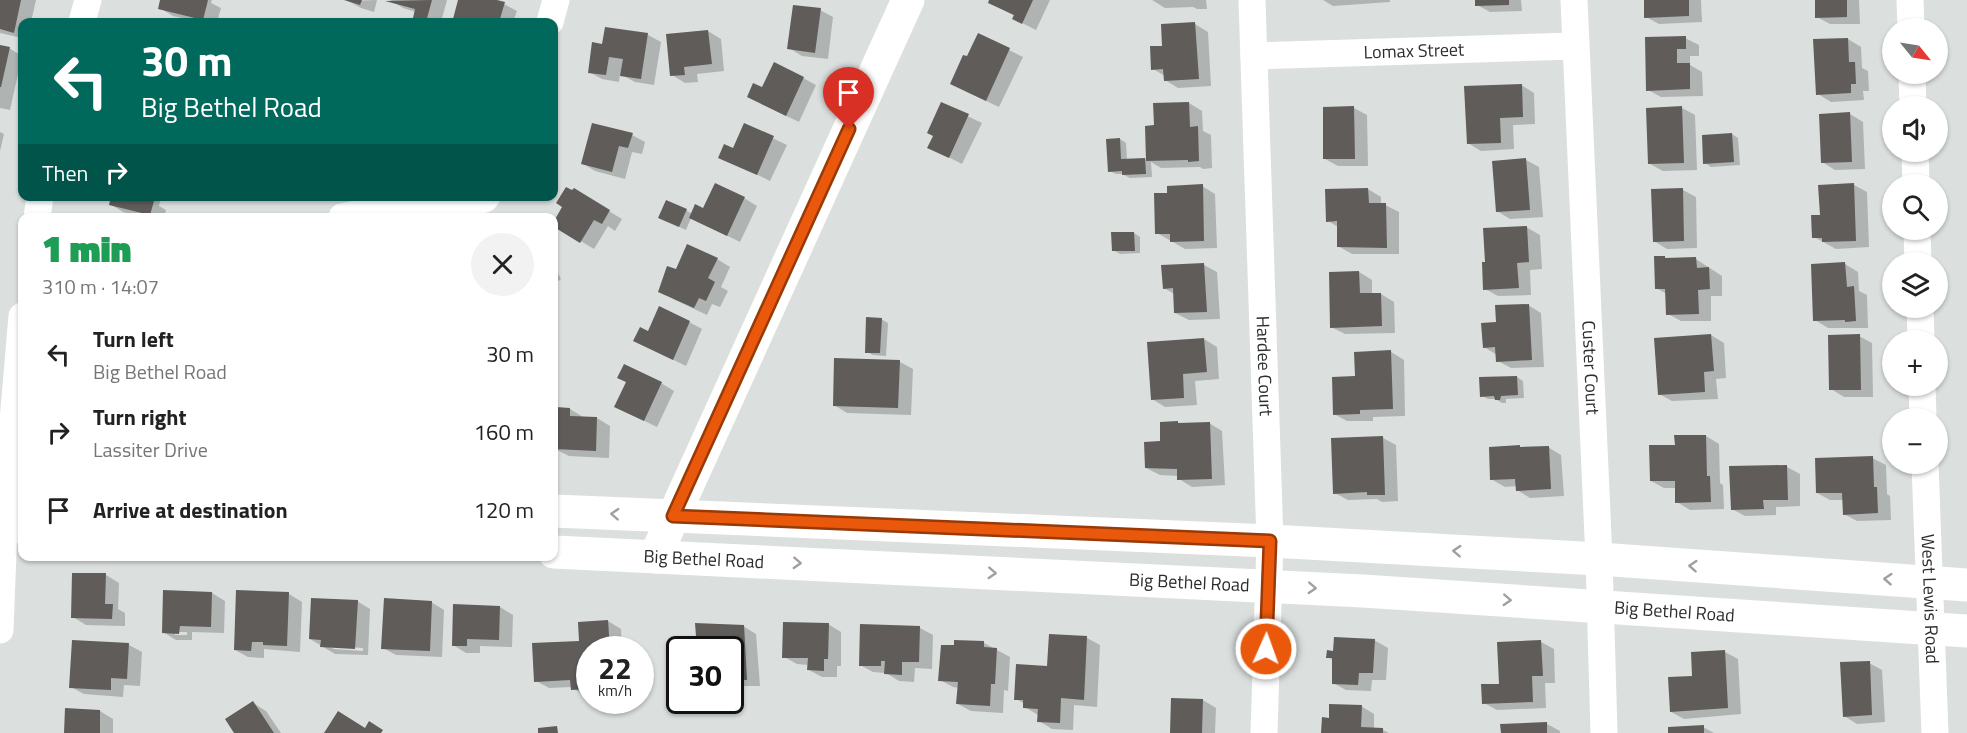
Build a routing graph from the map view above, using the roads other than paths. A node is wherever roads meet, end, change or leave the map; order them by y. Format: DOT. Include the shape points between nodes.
graph roads {
  1 [pos="87,0"];
  2 [pos="556,0"];
  3 [pos="908,0"];
  4 [pos="1252,0"];
  5 [pos="1574,0"];
  6 [pos="1910,0"];
  7 [pos="83,18"];
  8 [pos="551,18"];
  9 [pos="1911,18"];
  10 [pos="1575,46"];
  11 [pos="1254,56"];
  12 [pos="478,201"];
  13 [pos="360,213"];
  14 [pos="18,373"];
  15 [pos="1925,474"];
  16 [pos="10,486"];
  17 [pos="558,511"];
  18 [pos="673,516"];
  19 [pos="9,526"];
  20 [pos="1270,541"];
  21 [pos="558,552"];
  22 [pos="655,557"];
  23 [pos="1599,559"];
  24 [pos="1928,582"];
  25 [pos="1967,585"];
  26 [pos="1268,586"];
  27 [pos="1600,605"];
  28 [pos="1930,628"];
  29 [pos="0,630"];
  30 [pos="1967,631"];
  31 [pos="1264,733"];
  32 [pos="1604,733"];
  33 [pos="1935,733"];
  1 -- 7 [label="street"];
  2 -- 8 [label="street"];
  3 -- 18 [label="main road"];
  4 -- 11 [label="street, Hardee Court"];
  5 -- 10 [label="street, Custer Court"];
  6 -- 9 [label="street"];
  10 -- 11 [label="street, Lomax Street"];
  10 -- 23 [label="street, Custer Court"];
  11 -- 20 [label="street, Hardee Court"];
  12 -- 13 [label="street" via="447,210 401,204"];
  14 -- 16 [label="street"];
  15 -- 24 [label="street, West Lewis Road"];
  16 -- 19 [label="street"];
  18 -- 17 [label="main road, one-way"];
  18 -- 20 [label="main road"];
  18 -- 22 [label="main road"];
  19 -- 29 [label="street"];
  23 -- 20 [label="main road, one-way"];
  20 -- 26 [label="street, Hardee Court"];
  21 -- 22 [label="main road, Big Bethel Road"];
  22 -- 26 [label="main road, Big Bethel Road, one-way"];
  24 -- 23 [label="main road, one-way"];
  23 -- 27 [label="street, Custer Court"];
  24 -- 25 [label="main road"];
  24 -- 28 [label="street, West Lewis Road"];
  26 -- 27 [label="main road, Big Bethel Road, one-way"];
  26 -- 31 [label="street, Hardee Court"];
  27 -- 28 [label="main road, Big Bethel Road"];
  27 -- 32 [label="street, Custer Court"];
  28 -- 30 [label="main road, Big Bethel Road"];
  28 -- 33 [label="street, West Lewis Road"];
}
